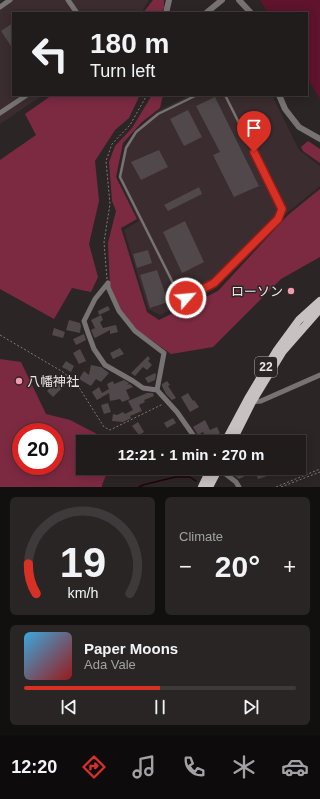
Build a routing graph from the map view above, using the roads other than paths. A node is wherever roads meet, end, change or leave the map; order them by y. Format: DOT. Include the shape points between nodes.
graph roads {
  1 [pos="10,0"];
  2 [pos="68,0"];
  3 [pos="169,0"];
  4 [pos="222,0"];
  5 [pos="238,0"];
  6 [pos="0,7"];
  7 [pos="76,12"];
  8 [pos="166,12"];
  9 [pos="207,12"];
  10 [pos="250,12"];
  11 [pos="26,96"];
  12 [pos="195,96"];
  13 [pos="226,96"];
  14 [pos="279,96"];
  15 [pos="0,113"];
  16 [pos="320,139"];
  17 [pos="320,301"];
  18 [pos="320,309"];
  19 [pos="320,375"];
  20 [pos="157,390"];
  21 [pos="252,402"];
  22 [pos="193,435"];
  23 [pos="229,435"];
  24 [pos="236,435"];
  25 [pos="211,475"];
  26 [pos="214,475"];
  27 [pos="226,475"];
  28 [pos="202,487"];
  29 [pos="209,487"];
  30 [pos="239,487"];
  1 -- 6 [label="street"];
  2 -- 7 [label="street"];
  3 -- 8 [label="street"];
  4 -- 9 [label="street"];
  5 -- 10 [label="street"];
  11 -- 15 [label="street"];
  12 -- 13 [label="lane" via="158,114 136,132 126,148 120,177 178,293 186,298 214,283 278,219 282,209"];
  14 -- 16 [label="street" via="285,109 299,127"];
  17 -- 23 [label="main road, 22" via="299,320 277,350"];
  18 -- 21 [label="main road, 22" via="283,351"];
  19 -- 21 [label="street" via="261,401"];
  20 -- 20 [label="street" via="143,388 105,365 94,349 84,321 94,299 108,284 119,311 135,331 164,353"];
  20 -- 22 [label="street"];
  21 -- 24 [label="main road, 22"];
  25 -- 28 [label="main road"];
  26 -- 29 [label="main road"];
  27 -- 30 [label="street"];
}
